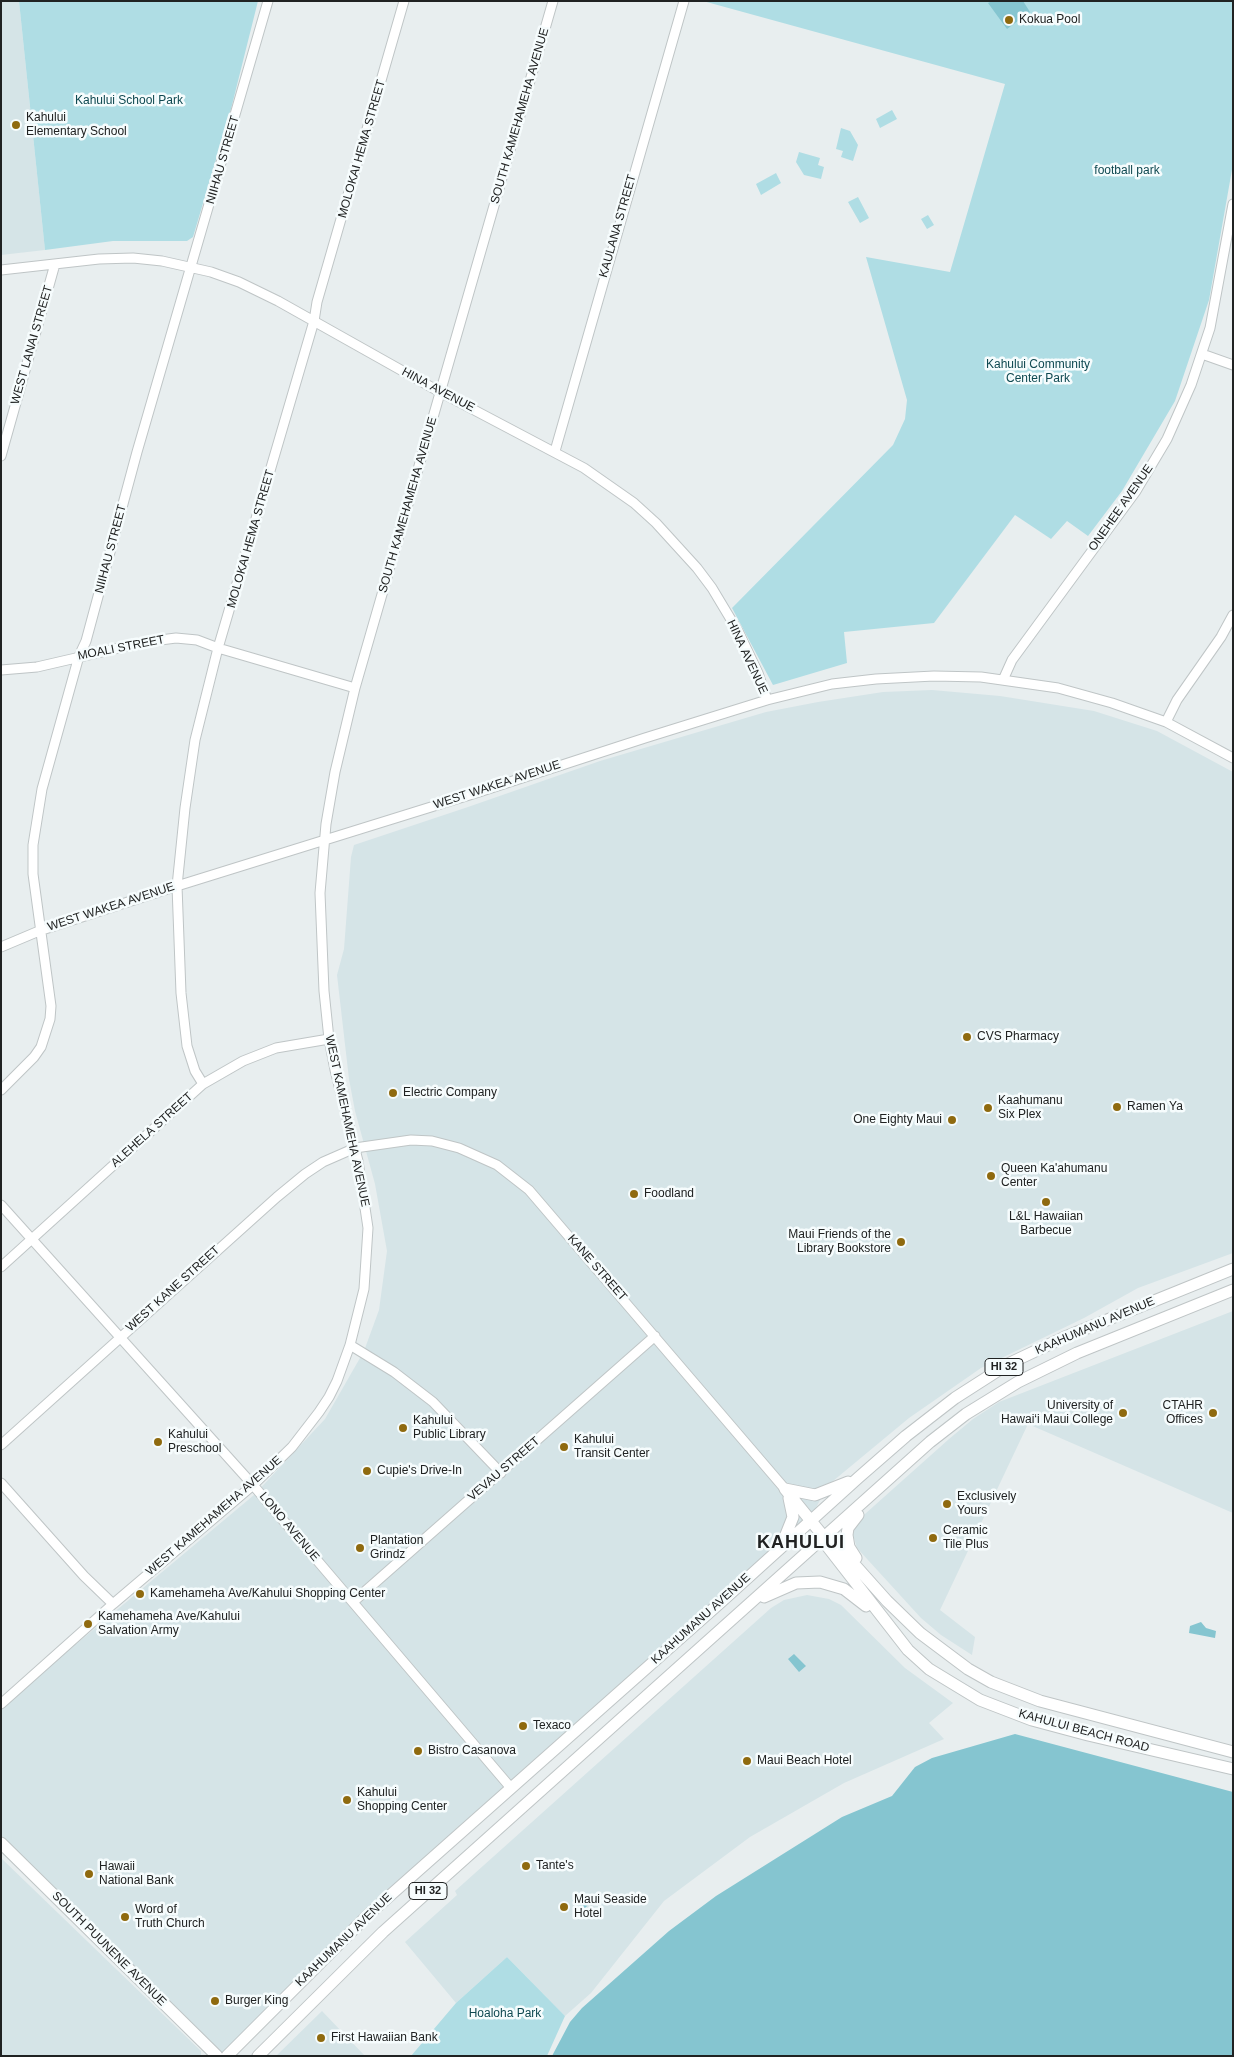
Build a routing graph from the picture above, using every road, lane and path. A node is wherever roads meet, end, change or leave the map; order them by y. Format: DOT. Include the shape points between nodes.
graph roads {
  1 [pos="268,1"];
  2 [pos="404,1"];
  3 [pos="553,1"];
  4 [pos="684,1"];
  5 [pos="1233,204"];
  6 [pos="55,264"];
  7 [pos="192,267"];
  8 [pos="1,270"];
  9 [pos="314,321"];
  10 [pos="1202,354"];
  11 [pos="1233,364"];
  12 [pos="440,392"];
  13 [pos="554,451"];
  14 [pos="1,456"];
  15 [pos="1233,615"];
  16 [pos="218,648"];
  17 [pos="79,656"];
  18 [pos="1,670"];
  19 [pos="1003,680"];
  20 [pos="355,688"];
  21 [pos="767,700"];
  22 [pos="1166,722"];
  23 [pos="1233,758"];
  24 [pos="325,839"];
  25 [pos="177,886"];
  26 [pos="39,931"];
  27 [pos="1,947"];
  28 [pos="329,1039"];
  29 [pos="204,1084"];
  30 [pos="1,1090"];
  31 [pos="355,1148"];
  32 [pos="1,1205"];
  33 [pos="32,1240"];
  34 [pos="1,1267"];
  35 [pos="1233,1269"];
  36 [pos="1233,1290"];
  37 [pos="1168,1294"];
  38 [pos="1176,1313"];
  39 [pos="655,1336"];
  40 [pos="120,1337"];
  41 [pos="350,1345"];
  42 [pos="1,1445"];
  43 [pos="501,1472"];
  44 [pos="858,1478"];
  45 [pos="1,1483"];
  46 [pos="253,1485"];
  47 [pos="786,1489"];
  48 [pos="869,1498"];
  49 [pos="810,1520"];
  50 [pos="824,1537"];
  51 [pos="780,1548"];
  52 [pos="871,1584"];
  53 [pos="352,1602"];
  54 [pos="113,1604"];
  55 [pos="746,1608"];
  56 [pos="890,1629"];
  57 [pos="657,1658"];
  58 [pos="957,1662"];
  59 [pos="672,1674"];
  60 [pos="944,1679"];
  61 [pos="1,1704"];
  62 [pos="1233,1752"];
  63 [pos="1233,1769"];
  64 [pos="511,1788"];
  65 [pos="526,1803"];
  66 [pos="1,1843"];
  67 [pos="368,1915"];
  68 [pos="383,1932"];
  69 [pos="216,2056"];
  70 [pos="227,2056"];
  71 [pos="258,2056"];
  1 -- 7 [label="street, NIIHAU STREET"];
  2 -- 9 [label="street, MOLOKAI HEMA STREET"];
  3 -- 12 [label="street, SOUTH KAMEHAMEHA AVENUE"];
  4 -- 13 [label="street, KAULANA STREET"];
  5 -- 10 [label="street, ONEHEE AVENUE" via="1210,328"];
  6 -- 7 [label="street, HINA AVENUE" via="133,258"];
  6 -- 8 [label="street, HINA AVENUE"];
  6 -- 14 [label="street, WEST LANAI STREET"];
  7 -- 9 [label="street, HINA AVENUE" via="239,282"];
  7 -- 17 [label="street, NIIHAU STREET" via="86,641"];
  9 -- 12 [label="street, HINA AVENUE"];
  9 -- 16 [label="street, MOLOKAI HEMA STREET"];
  10 -- 11 [label="street"];
  10 -- 19 [label="street, ONEHEE AVENUE" via="1166,440 1136,491 1012,660"];
  12 -- 13 [label="street, HINA AVENUE"];
  12 -- 20 [label="street, SOUTH KAMEHAMEHA AVENUE"];
  13 -- 21 [label="street, HINA AVENUE" via="634,503 680,547 712,588 739,632"];
  15 -- 22 [label="street"];
  16 -- 17 [label="street, MOALI STREET" via="197,640 176,638"];
  16 -- 20 [label="street, MOALI STREET"];
  16 -- 25 [label="street, MOLOKAI HEMA STREET" via="195,740"];
  17 -- 18 [label="street, MOALI STREET"];
  17 -- 26 [label="street, NIIHAU STREET" via="36,821 33,874"];
  19 -- 21 [label="street, WEST WAKEA AVENUE" via="981,676 888,678 832,684"];
  19 -- 22 [label="street, WEST WAKEA AVENUE" via="1058,688"];
  20 -- 24 [label="street, SOUTH KAMEHAMEHA AVENUE" via="335,772"];
  21 -- 24 [label="street, WEST WAKEA AVENUE"];
  22 -- 23 [label="street, WEST WAKEA AVENUE"];
  24 -- 25 [label="street, WEST WAKEA AVENUE"];
  24 -- 28 [label="street, WEST KAMEHAMEHA AVENUE" via="320,893"];
  25 -- 26 [label="street, WEST WAKEA AVENUE"];
  25 -- 29 [label="street, MOLOKAI HEMA STREET" via="181,993 187,1046 195,1071"];
  26 -- 27 [label="street, WEST WAKEA AVENUE"];
  26 -- 30 [label="street, NIIHAU STREET" via="50,1019 41,1047"];
  28 -- 29 [label="street, ALEHELA STREET" via="276,1048"];
  28 -- 31 [label="street, WEST KAMEHAMEHA AVENUE"];
  29 -- 33 [label="street, ALEHELA STREET"];
  31 -- 39 [label="street, KANE STREET" via="411,1140 432,1141 460,1148 497,1165 539,1201"];
  31 -- 40 [label="street, WEST KANE STREET" via="323,1162 288,1187"];
  31 -- 41 [label="street, WEST KAMEHAMEHA AVENUE" via="368,1228 364,1289"];
  32 -- 33 [label="street, LONO AVENUE"];
  33 -- 34 [label="street, ALEHELA STREET"];
  33 -- 40 [label="street, LONO AVENUE"];
  35 -- 37 [label="main road, KAAHUMANU AVENUE / HI 32"];
  36 -- 38 [label="main road, KAAHUMANU AVENUE / HI 32"];
  37 -- 38 [label="main road"];
  37 -- 44 [label="main road, KAAHUMANU AVENUE / HI 32" via="1008,1364 955,1398"];
  38 -- 48 [label="main road, KAAHUMANU AVENUE / HI 32" via="1077,1353 1018,1382 966,1414 911,1458"];
  39 -- 43 [label="street, VEVAU STREET"];
  39 -- 47 [label="street, KANE STREET"];
  40 -- 42 [label="street, WEST KANE STREET"];
  40 -- 46 [label="street, LONO AVENUE"];
  41 -- 43 [label="street" via="394,1372 433,1402"];
  41 -- 46 [label="street, WEST KAMEHAMEHA AVENUE" via="337,1381 319,1412 300,1438"];
  43 -- 53 [label="street, VEVAU STREET"];
  44 -- 47 [label="main road" via="815,1495"];
  44 -- 49 [label="main road, KAAHUMANU AVENUE / HI 32"];
  45 -- 54 [label="street"];
  46 -- 53 [label="street, LONO AVENUE"];
  46 -- 54 [label="street, WEST KAMEHAMEHA AVENUE"];
  47 -- 49 [label="main road"];
  47 -- 51 [label="main road" via="793,1517"];
  48 -- 50 [label="main road, KAAHUMANU AVENUE / HI 32"];
  48 -- 52 [label="main road" via="850,1523 847,1535 850,1548"];
  49 -- 50 [label="main road"];
  49 -- 51 [label="main road, KAAHUMANU AVENUE / HI 32"];
  50 -- 52 [label="main road, KAHULUI BEACH ROAD" via="837,1545"];
  50 -- 55 [label="main road, KAAHUMANU AVENUE / HI 32"];
  50 -- 56 [label="main road, KAHULUI BEACH ROAD" via="824,1542"];
  51 -- 57 [label="main road, KAAHUMANU AVENUE / HI 32"];
  52 -- 58 [label="main road, KAHULUI BEACH ROAD" via="920,1633"];
  53 -- 64 [label="street, LONO AVENUE"];
  54 -- 61 [label="street, WEST KAMEHAMEHA AVENUE"];
  55 -- 56 [label="main road" via="784,1587 820,1582 844,1589"];
  55 -- 59 [label="main road, KAAHUMANU AVENUE / HI 32"];
  56 -- 60 [label="main road, KAHULUI BEACH ROAD" via="908,1650"];
  57 -- 59 [label="main road"];
  57 -- 64 [label="main road, KAAHUMANU AVENUE / HI 32"];
  58 -- 60 [label="main road"];
  58 -- 62 [label="main road, KAHULUI BEACH ROAD" via="991,1682 1040,1702"];
  59 -- 65 [label="main road, KAAHUMANU AVENUE / HI 32"];
  60 -- 63 [label="main road, KAHULUI BEACH ROAD" via="980,1700 1032,1720"];
  64 -- 65 [label="main road"];
  64 -- 67 [label="main road, KAAHUMANU AVENUE / HI 32"];
  65 -- 68 [label="main road, KAAHUMANU AVENUE / HI 32"];
  66 -- 69 [label="main road, SOUTH PUUNENE AVENUE"];
  67 -- 68 [label="main road"];
  67 -- 70 [label="main road, KAAHUMANU AVENUE / HI 32"];
  68 -- 71 [label="main road, KAAHUMANU AVENUE / HI 32"];
}
